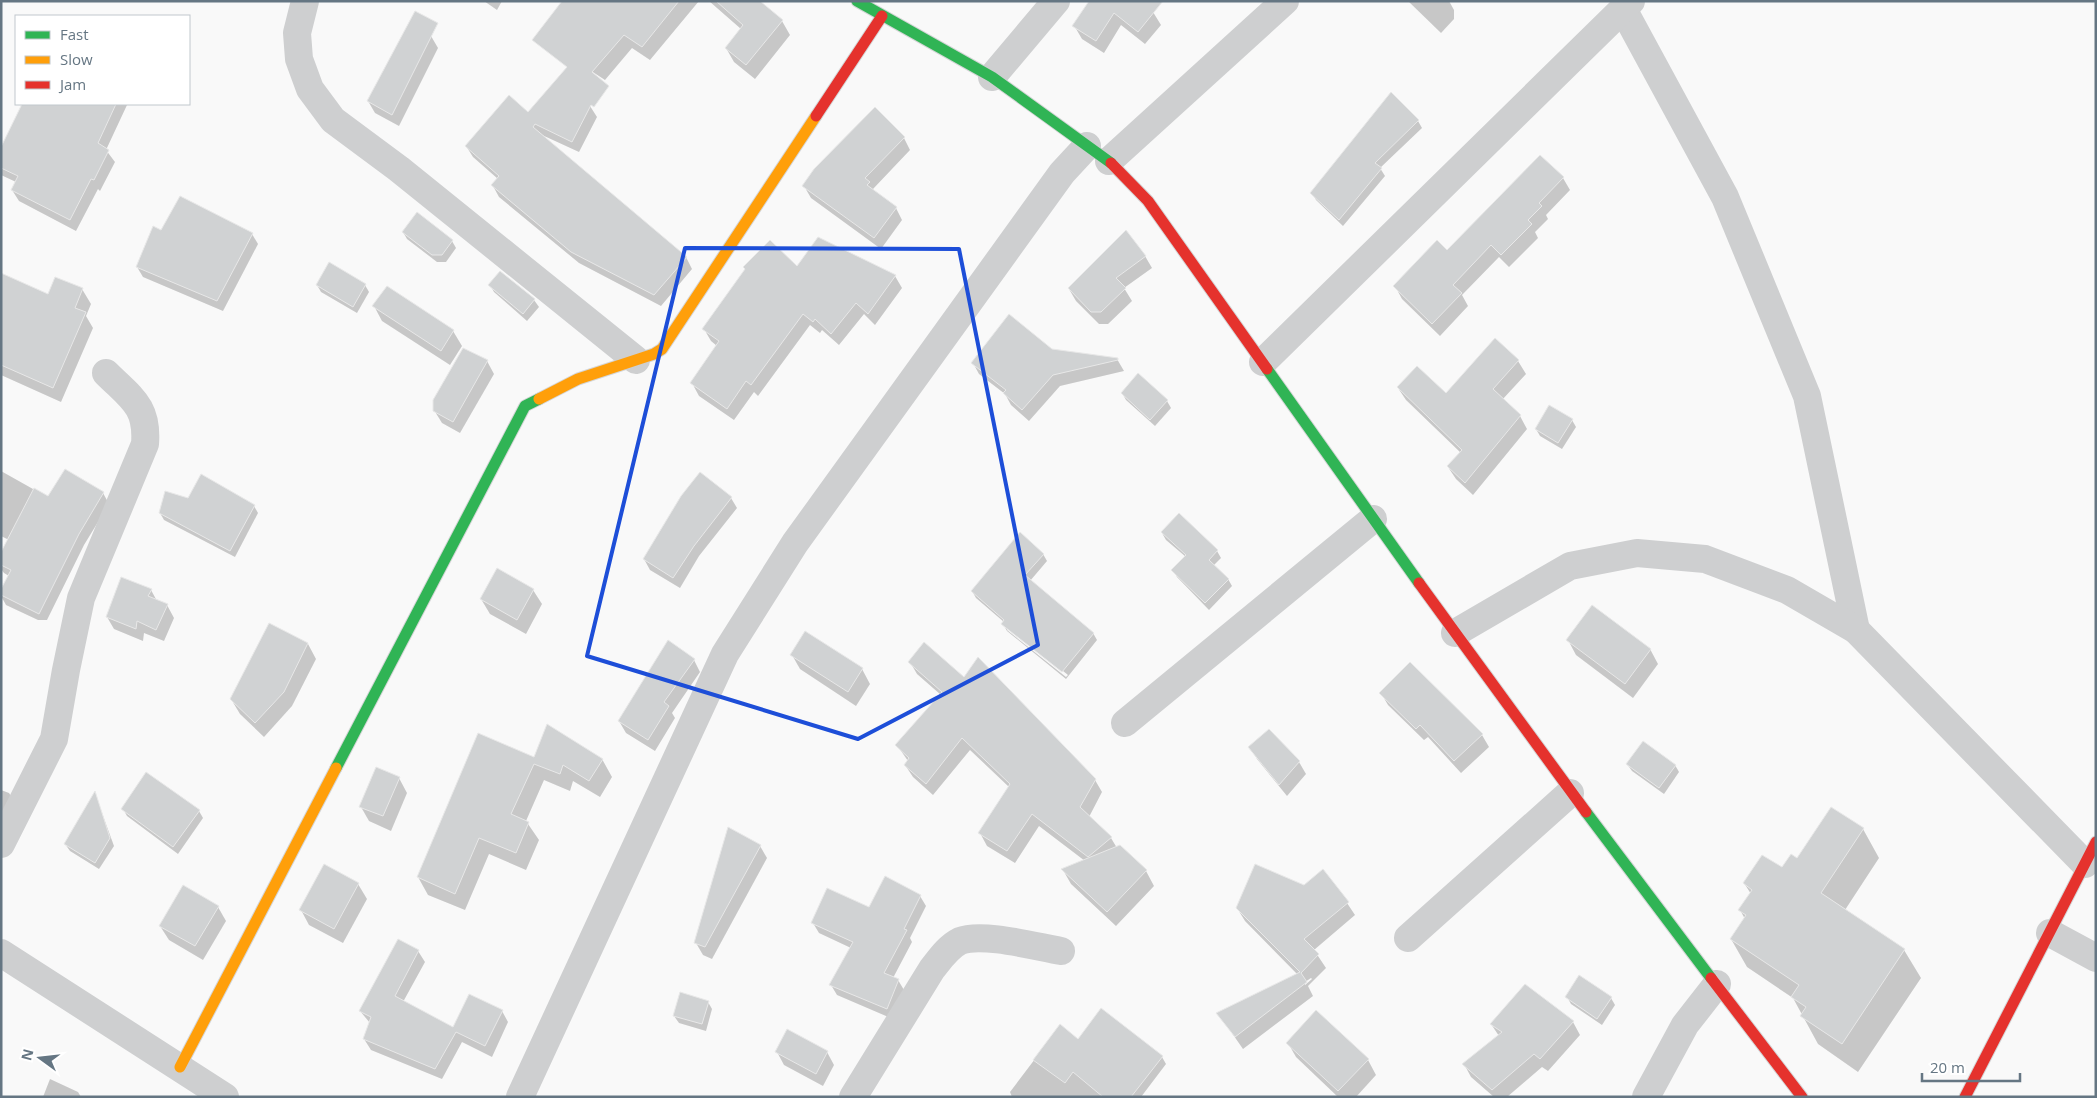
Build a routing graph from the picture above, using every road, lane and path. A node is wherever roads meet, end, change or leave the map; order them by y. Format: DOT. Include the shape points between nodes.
graph roads {
  1 [pos="305,1"];
  2 [pos="857,1"];
  3 [pos="1056,1"];
  4 [pos="1285,1"];
  5 [pos="1627,5"];
  6 [pos="882,16"];
  7 [pos="992,77"];
  8 [pos="1087,146"];
  9 [pos="1109,161"];
  10 [pos="636,360"];
  11 [pos="1263,362"];
  12 [pos="106,373"];
  13 [pos="1373,520"];
  14 [pos="1856,630"];
  15 [pos="1455,633"];
  16 [pos="1125,724"];
  17 [pos="1570,793"];
  18 [pos="1,844"];
  19 [pos="2090,853"];
  20 [pos="2050,932"];
  21 [pos="1408,938"];
  22 [pos="1062,951"];
  23 [pos="1,953"];
  24 [pos="2096,958"];
  25 [pos="1717,984"];
  26 [pos="180,1067"];
  27 [pos="222,1096"];
  28 [pos="520,1097"];
  29 [pos="853,1097"];
  30 [pos="1646,1097"];
  31 [pos="1802,1097"];
  32 [pos="1965,1097"];
  1 -- 10 [label="street" via="297,33 299,59 310,89 333,120 399,169"];
  2 -- 6 [label="street"];
  3 -- 7 [label="street"];
  4 -- 9 [label="street"];
  5 -- 11 [label="street"];
  5 -- 14 [label="street" via="1725,197 1807,396"];
  6 -- 7 [label="street"];
  6 -- 10 [label="street" via="662,349"];
  7 -- 8 [label="street"];
  8 -- 9 [label="street"];
  8 -- 28 [label="street" via="1056,182 795,543 725,654"];
  9 -- 11 [label="street" via="1148,201"];
  10 -- 26 [label="street" via="578,379 525,406"];
  11 -- 13 [label="street"];
  12 -- 18 [label="street" via="140,406 146,426 145,444 81,598 54,739"];
  13 -- 15 [label="street"];
  13 -- 16 [label="street"];
  14 -- 15 [label="street" via="1788,590 1705,559 1637,553 1570,566"];
  14 -- 19 [label="street"];
  15 -- 17 [label="street"];
  17 -- 21 [label="street"];
  17 -- 25 [label="street"];
  19 -- 20 [label="street"];
  20 -- 24 [label="street"];
  20 -- 32 [label="street"];
  22 -- 29 [label="street" via="992,939 961,941 948,949 932,968"];
  23 -- 26 [label="street"];
  25 -- 30 [label="street" via="1685,1025"];
  25 -- 31 [label="street"];
  26 -- 27 [label="street"];
}
